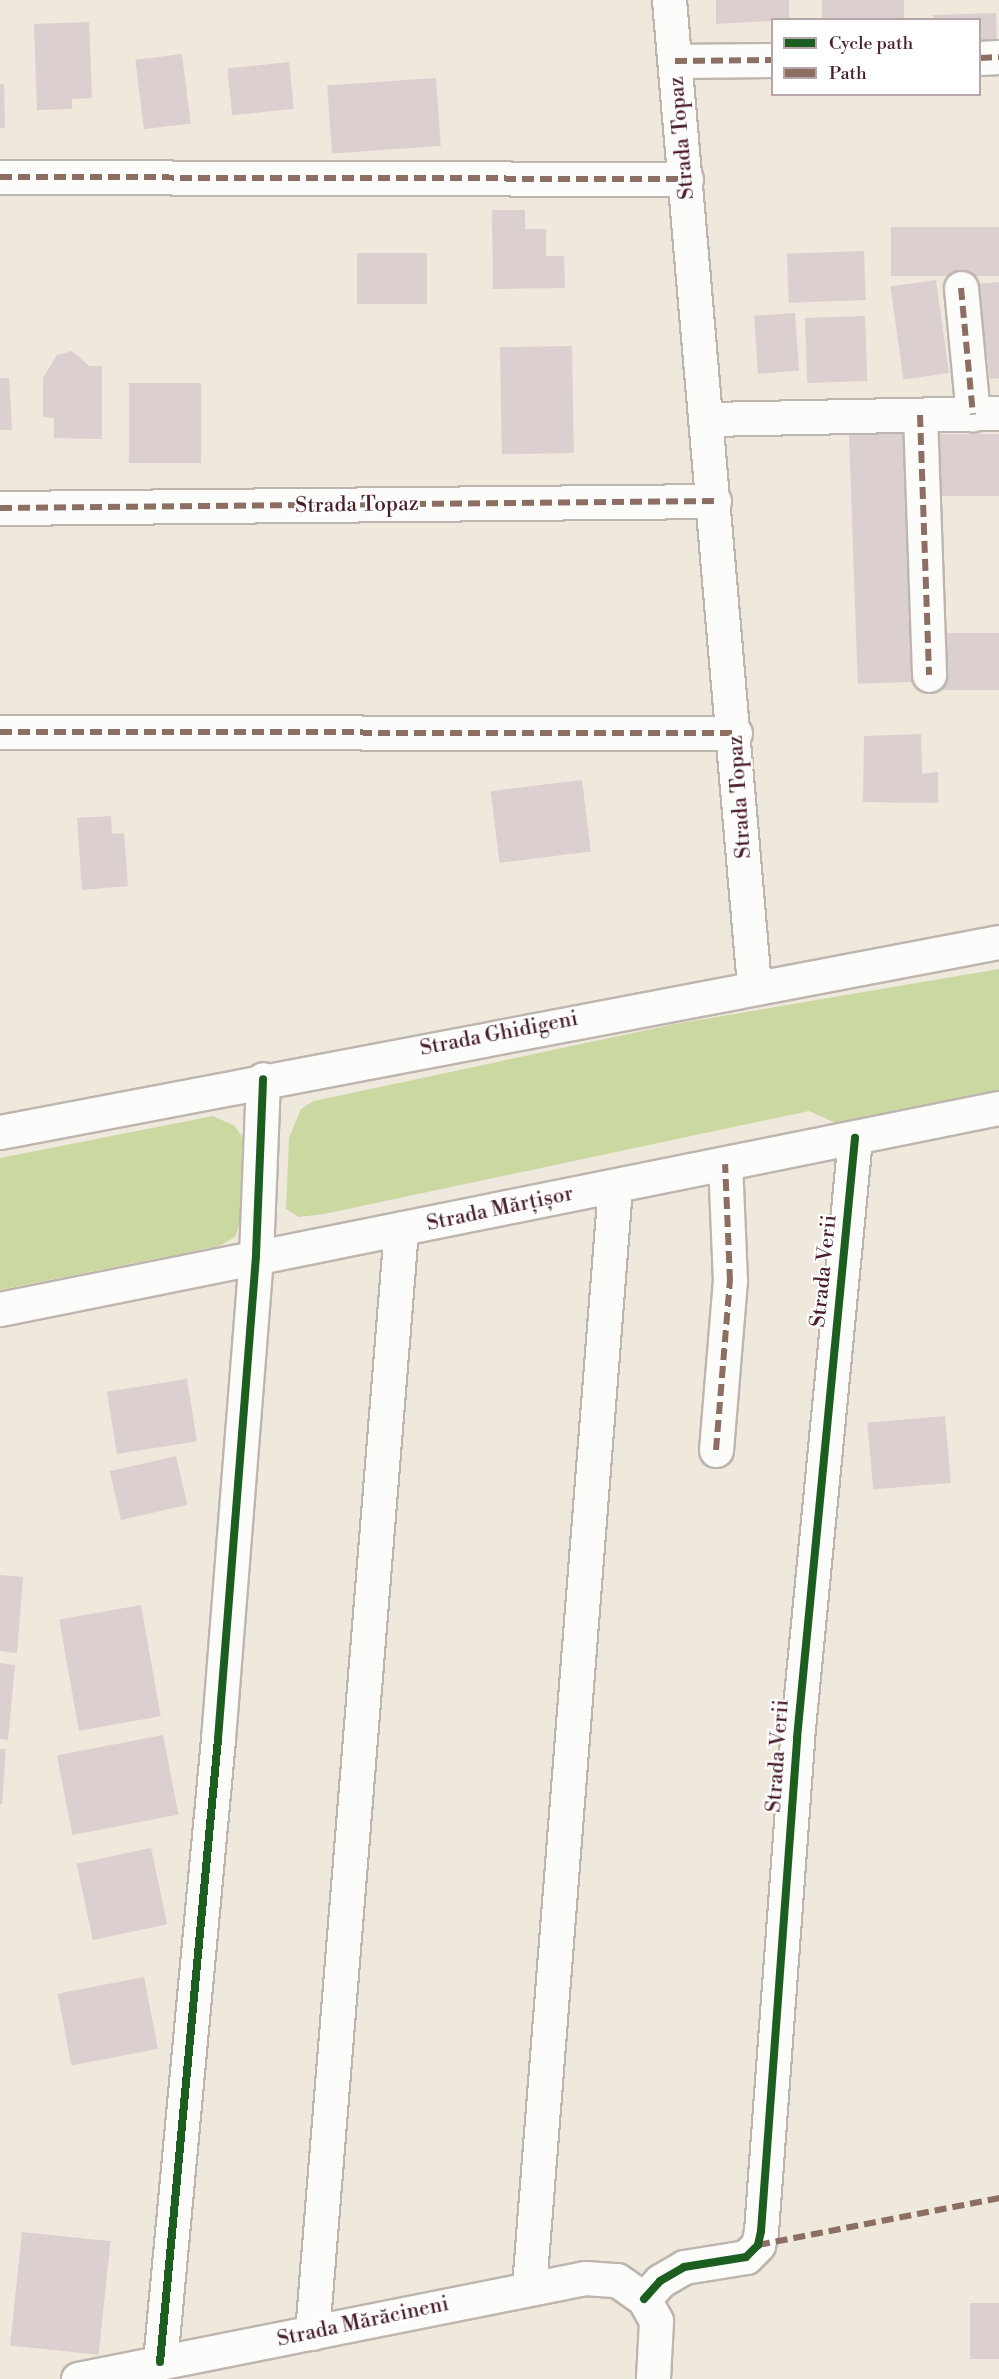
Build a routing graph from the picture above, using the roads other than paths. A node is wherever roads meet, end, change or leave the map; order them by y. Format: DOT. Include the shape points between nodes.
graph roads {
  1 [pos="669,0"];
  2 [pos="999,57"];
  3 [pos="981,58"];
  4 [pos="771,60"];
  5 [pos="675,61"];
  6 [pos="0,177"];
  7 [pos="686,179"];
  8 [pos="961,288"];
  9 [pos="986,413"];
  10 [pos="920,415"];
  11 [pos="709,419"];
  12 [pos="714,501"];
  13 [pos="0,508"];
  14 [pos="929,675"];
  15 [pos="0,732"];
  16 [pos="735,733"];
  17 [pos="999,942"];
  18 [pos="754,985"];
  19 [pos="263,1079"];
  20 [pos="999,1108"];
  21 [pos="0,1132"];
  22 [pos="855,1138"];
  23 [pos="725,1164"];
  24 [pos="615,1186"];
  25 [pos="401,1229"];
  26 [pos="255,1255"];
  27 [pos="0,1310"];
  28 [pos="716,1450"];
  29 [pos="529,2287"];
  30 [pos="644,2299"];
  31 [pos="312,2333"];
  32 [pos="160,2362"];
  33 [pos="78,2379"];
  34 [pos="653,2379"];
  1 -- 5 [label="street, Strada Topaz"];
  2 -- 3 [label="street"];
  4 -- 5 [label="street"];
  5 -- 7 [label="street, Strada Topaz"];
  6 -- 7 [label="street"];
  7 -- 11 [label="street, Strada Topaz"];
  8 -- 9 [label="street"];
  9 -- 10 [label="street"];
  10 -- 11 [label="street"];
  10 -- 14 [label="street"];
  11 -- 12 [label="street, Strada Topaz"];
  12 -- 13 [label="street, Strada Topaz"];
  12 -- 16 [label="street, Strada Topaz"];
  15 -- 16 [label="street"];
  16 -- 18 [label="street, Strada Topaz"];
  17 -- 18 [label="street, Strada Ghidigeni"];
  18 -- 19 [label="street, Strada Ghidigeni"];
  19 -- 21 [label="street, Strada Ghidigeni"];
  19 -- 26 [label="street"];
  20 -- 22 [label="street, Strada Mărțișor"];
  22 -- 23 [label="street, Strada Mărțișor"];
  22 -- 30 [label="street, Strada Verii" via="797,1738 761,2231 758,2245 746,2257 684,2267 660,2281"];
  23 -- 24 [label="street, Strada Mărțișor"];
  23 -- 28 [label="street" via="730,1281"];
  24 -- 25 [label="street, Strada Mărțișor"];
  24 -- 29 [label="street"];
  25 -- 26 [label="street, Strada Mărțișor"];
  25 -- 31 [label="street"];
  26 -- 27 [label="street, Strada Mărțișor"];
  26 -- 32 [label="street" via="218,1739"];
  29 -- 30 [label="street, Strada Mărăcineni" via="585,2278 617,2280"];
  29 -- 31 [label="street, Strada Mărăcineni"];
  30 -- 34 [label="street" via="656,2321"];
  31 -- 32 [label="street, Strada Mărăcineni"];
  32 -- 33 [label="street, Strada Mărăcineni"];
}
